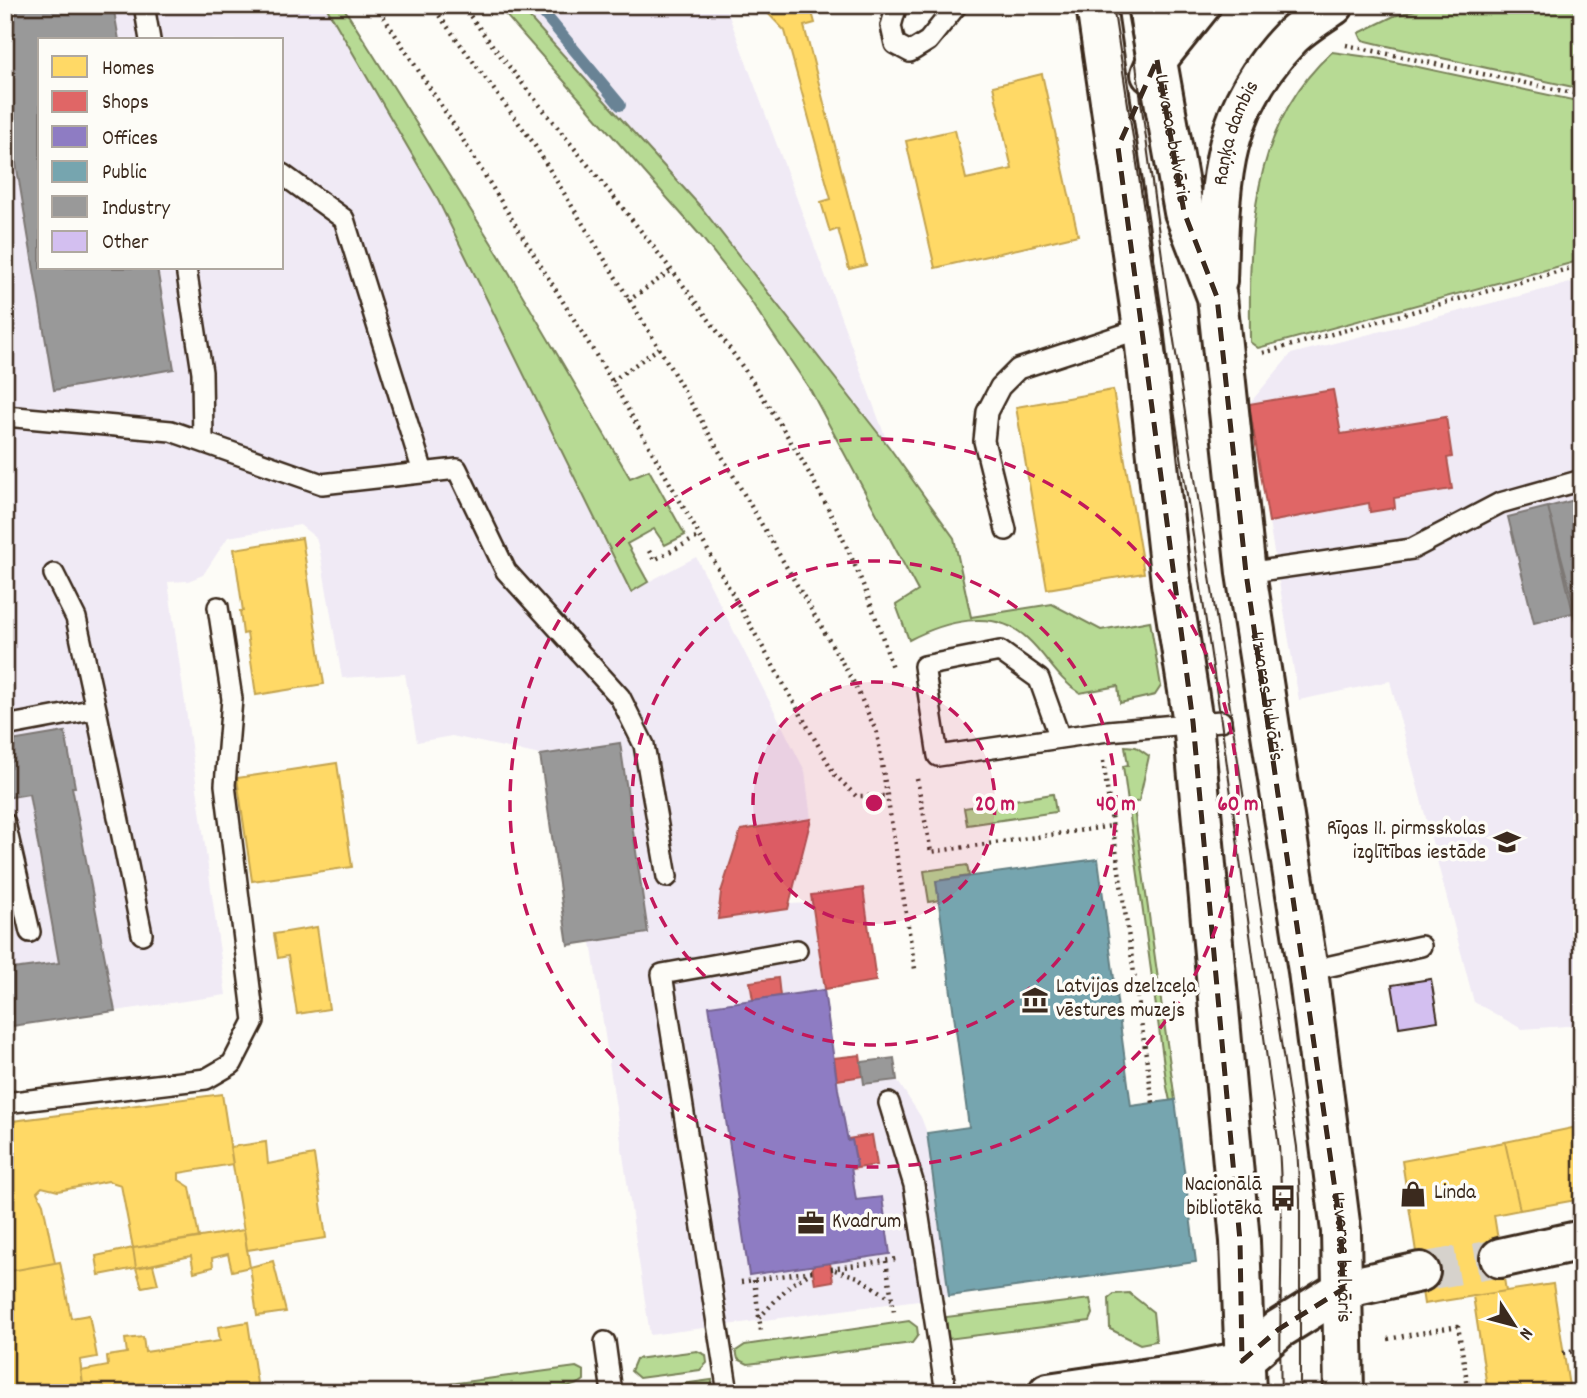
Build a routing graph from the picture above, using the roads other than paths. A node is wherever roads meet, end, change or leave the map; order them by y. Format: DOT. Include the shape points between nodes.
graph roads {
  1 [pos="145,5"];
  2 [pos="897,5"];
  3 [pos="957,5"];
  4 [pos="1096,5"];
  5 [pos="1147,5"];
  6 [pos="1201,5"];
  7 [pos="1334,5"];
  8 [pos="150,38"];
  9 [pos="1157,60"];
  10 [pos="1118,146"];
  11 [pos="284,175"];
  12 [pos="186,270"];
  13 [pos="1217,297"];
  14 [pos="1143,328"];
  15 [pos="5,416"];
  16 [pos="203,442"];
  17 [pos="423,472"];
  18 [pos="1582,480"];
  19 [pos="1006,530"];
  20 [pos="1246,573"];
  21 [pos="54,574"];
  22 [pos="218,607"];
  23 [pos="96,709"];
  24 [pos="1207,722"];
  25 [pos="5,726"];
  26 [pos="1060,738"];
  27 [pos="5,823"];
  28 [pos="667,877"];
  29 [pos="30,932"];
  30 [pos="142,934"];
  31 [pos="1421,946"];
  32 [pos="797,950"];
  33 [pos="1308,971"];
  34 [pos="5,1103"];
  35 [pos="889,1103"];
  36 [pos="1582,1240"];
  37 [pos="1500,1258"];
  38 [pos="1420,1272"];
  39 [pos="1343,1289"];
  40 [pos="605,1342"];
  41 [pos="1244,1377"];
  42 [pos="612,1393"];
  43 [pos="728,1393"];
  44 [pos="946,1393"];
  45 [pos="1048,1393"];
  46 [pos="1344,1393"];
  1 -- 8 [label="lane"];
  2 -- 3 [label="lane" via="891,26 895,44 909,52 928,41"];
  4 -- 10 [label="main road"];
  5 -- 9 [label="main road, Uzvaras bulvāris"];
  6 -- 9 [label="main road"];
  7 -- 13 [label="main road, Raņķa dambis" via="1293,35 1262,70 1234,121 1220,180"];
  9 -- 10 [label="main road"];
  9 -- 13 [label="main road, Uzvaras bulvāris" via="1184,212"];
  10 -- 14 [label="main road"];
  11 -- 17 [label="lane" via="344,219"];
  12 -- 16 [label="lane" via="202,372"];
  13 -- 20 [label="main road, Uzvaras bulvāris"];
  14 -- 19 [label="lane" via="1018,369 1000,387 987,412 984,440"];
  14 -- 24 [label="main road" via="1171,583"];
  15 -- 16 [label="lane" via="171,431"];
  16 -- 17 [label="lane" via="323,484"];
  17 -- 28 [label="lane" via="457,469 506,571 620,697 644,745"];
  18 -- 20 [label="lane" via="1500,503 1412,549"];
  20 -- 33 [label="main road, Uzvaras bulvāris"];
  21 -- 23 [label="lane" via="76,618"];
  22 -- 34 [label="lane" via="232,699 225,785 254,1021 232,1064 206,1079"];
  23 -- 25 [label="lane"];
  23 -- 30 [label="lane"];
  24 -- 26 [label="lane"];
  24 -- 41 [label="main road" via="1240,1241"];
  26 -- 26 [label="lane" via="938,757 924,666 1000,651 1039,679"];
  27 -- 29 [label="lane"];
  31 -- 33 [label="lane"];
  32 -- 43 [label="lane" via="662,974"];
  33 -- 39 [label="main road, Uzvaras bulvāris" via="1341,1231"];
  35 -- 44 [label="lane" via="914,1185"];
  36 -- 37 [label="main road"];
  38 -- 39 [label="main road"];
  39 -- 41 [label="main road" via="1279,1329"];
  39 -- 46 [label="main road, Uzvaras bulvāris"];
  40 -- 42 [label="lane"];
  41 -- 45 [label="main road" via="1184,1373"];
}
